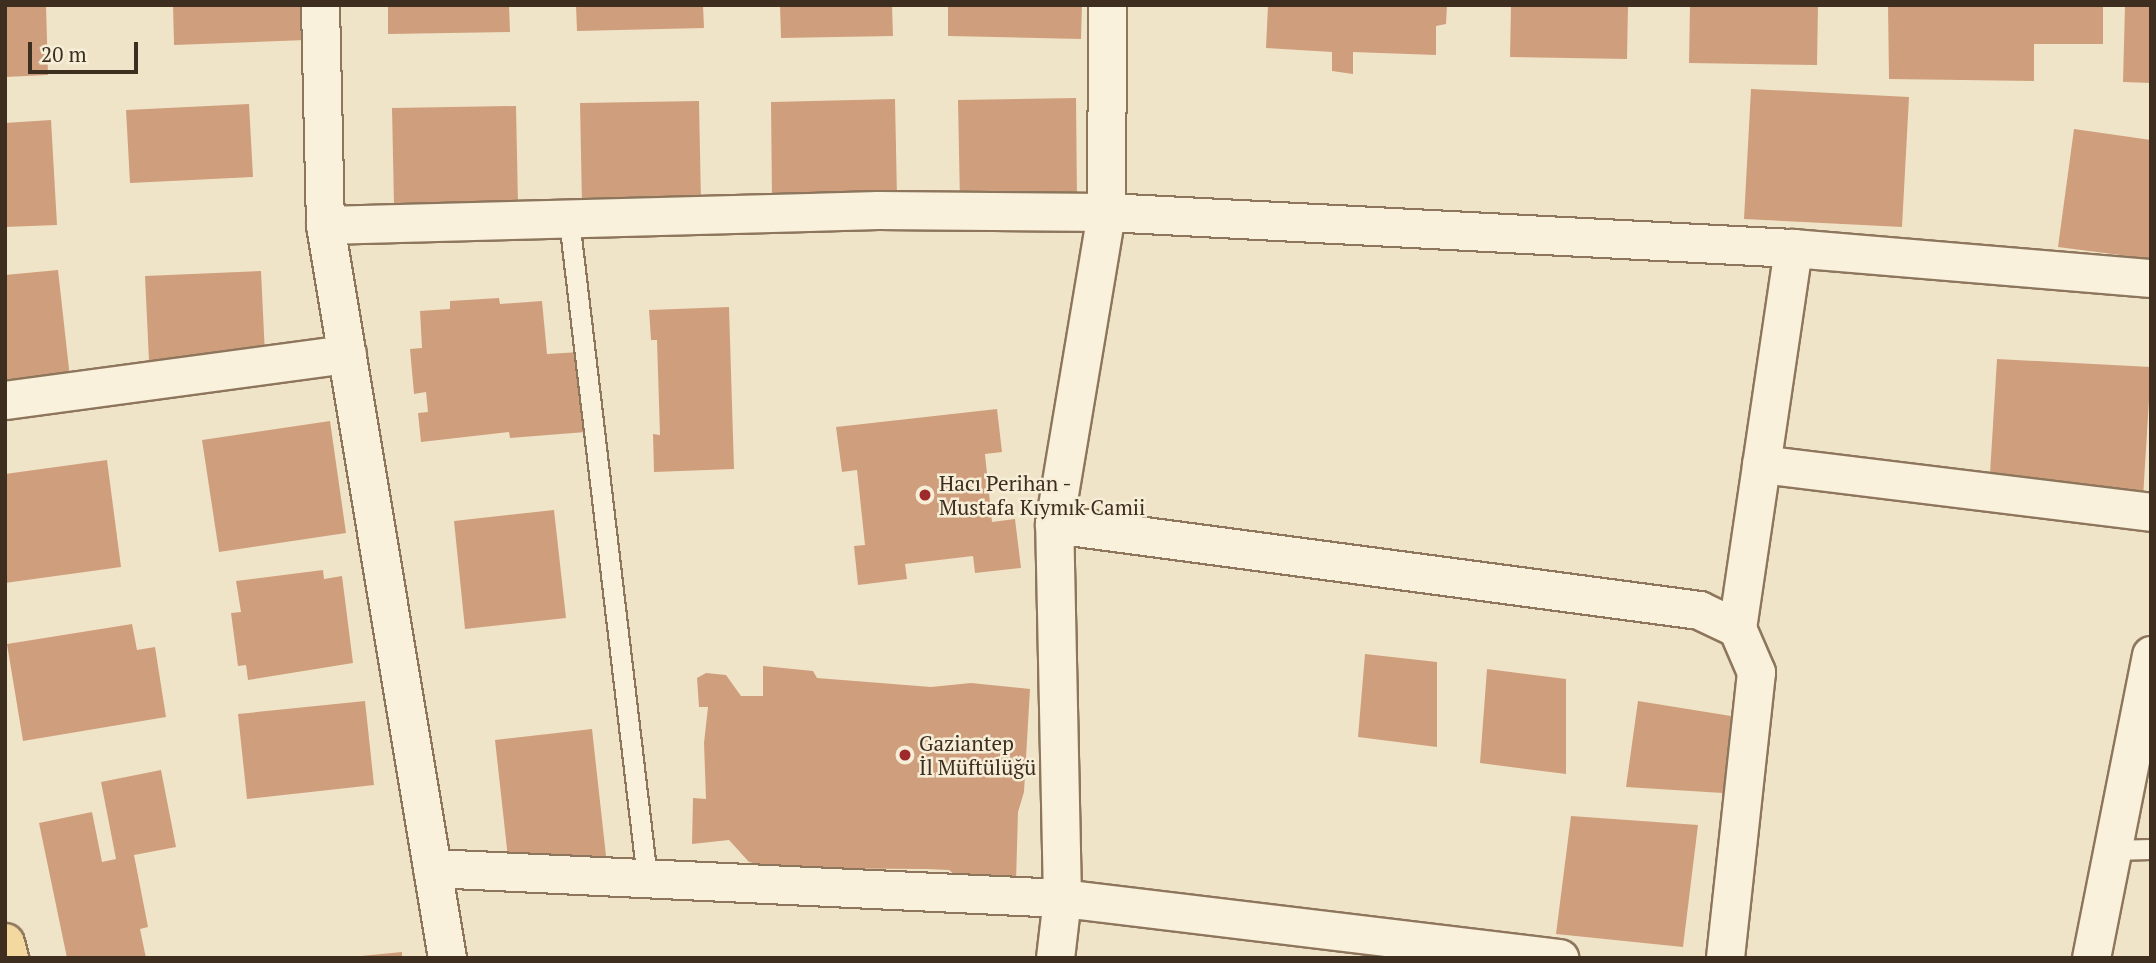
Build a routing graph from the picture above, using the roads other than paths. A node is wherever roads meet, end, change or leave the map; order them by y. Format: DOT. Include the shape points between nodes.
graph roads {
  1 [pos="320,5"];
  2 [pos="1107,5"];
  3 [pos="1106,212"];
  4 [pos="569,220"];
  5 [pos="325,225"];
  6 [pos="1793,248"];
  7 [pos="2151,278"];
  8 [pos="347,354"];
  9 [pos="5,400"];
  10 [pos="1761,464"];
  11 [pos="2151,512"];
  12 [pos="1054,524"];
  13 [pos="1737,628"];
  14 [pos="2151,655"];
  15 [pos="2151,849"];
  16 [pos="2110,850"];
  17 [pos="432,868"];
  18 [pos="647,878"];
  19 [pos="1062,898"];
  20 [pos="5,943"];
  21 [pos="1511,955"];
  22 [pos="9,958"];
  23 [pos="447,958"];
  24 [pos="1055,958"];
  25 [pos="1559,958"];
  26 [pos="1725,958"];
  27 [pos="2091,958"];
  1 -- 5 [label="street"];
  2 -- 3 [label="street"];
  3 -- 4 [label="street" via="865,210"];
  3 -- 6 [label="street"];
  3 -- 12 [label="street"];
  4 -- 5 [label="street"];
  4 -- 18 [label="lane"];
  5 -- 8 [label="street"];
  6 -- 7 [label="street"];
  6 -- 10 [label="street"];
  8 -- 9 [label="street"];
  8 -- 17 [label="street"];
  10 -- 11 [label="street"];
  10 -- 13 [label="street"];
  12 -- 13 [label="street" via="1699,610"];
  12 -- 19 [label="street"];
  13 -- 26 [label="street" via="1756,672"];
  14 -- 16 [label="street"];
  15 -- 16 [label="lane"];
  16 -- 27 [label="street"];
  17 -- 18 [label="street"];
  17 -- 23 [label="street"];
  18 -- 19 [label="street"];
  19 -- 21 [label="street"];
  19 -- 24 [label="street"];
  20 -- 22 [label="main road"];
  21 -- 25 [label="street"];
}
